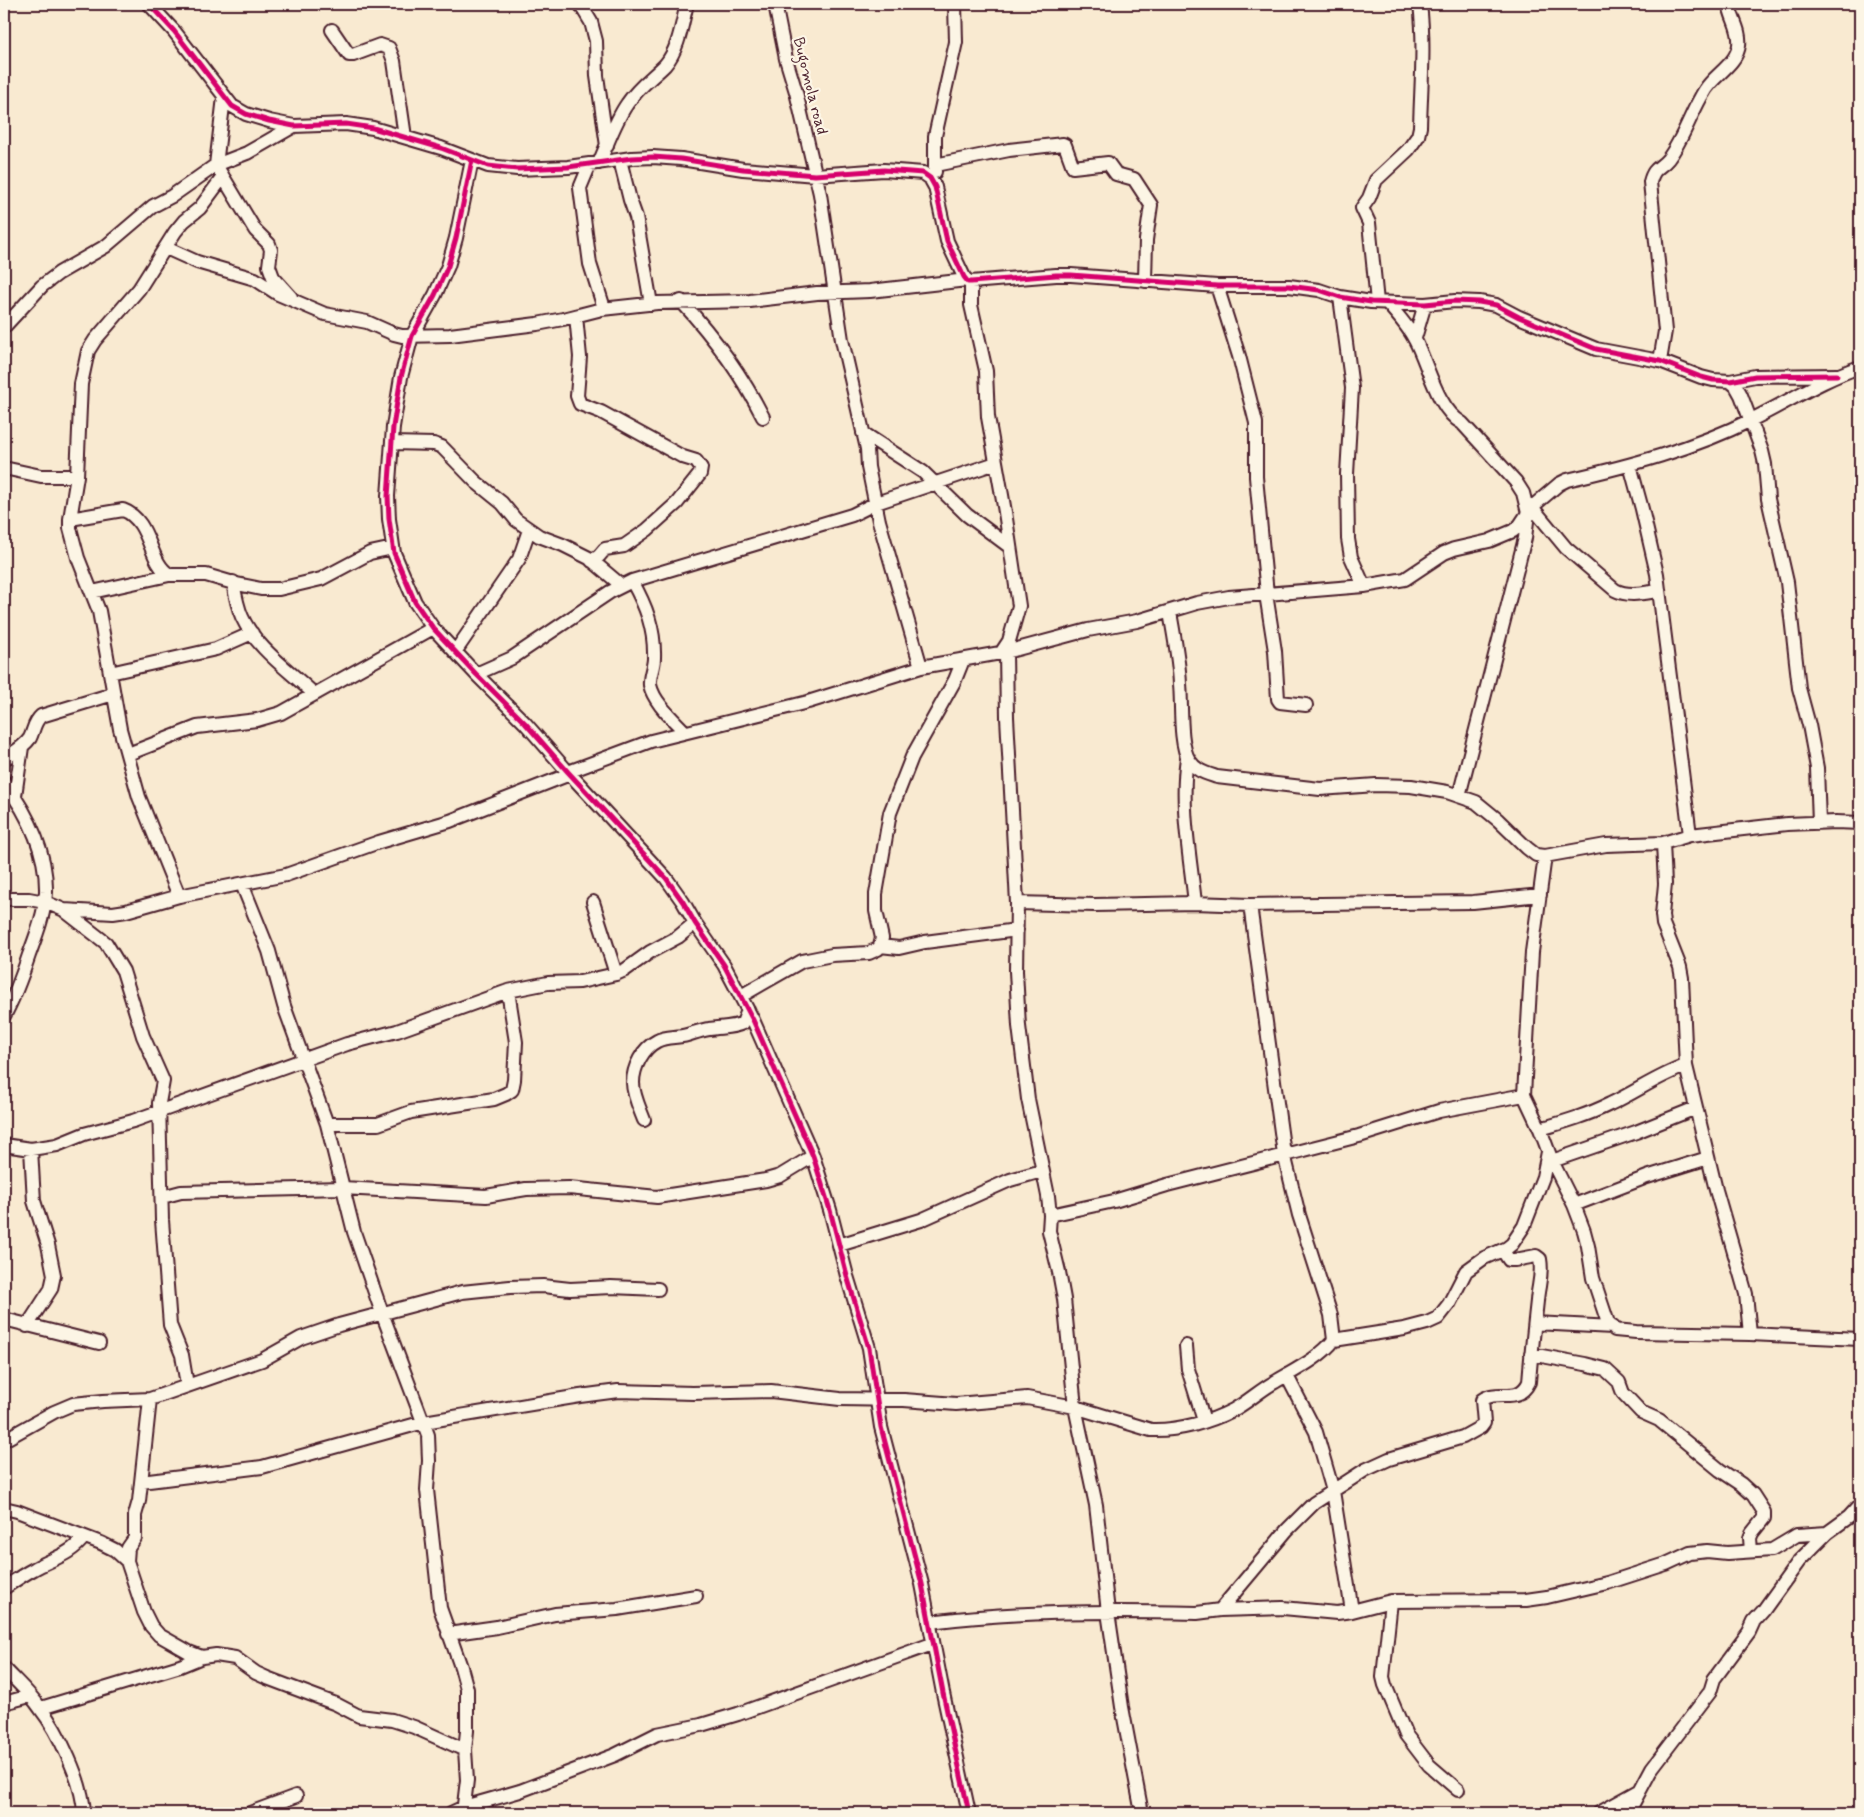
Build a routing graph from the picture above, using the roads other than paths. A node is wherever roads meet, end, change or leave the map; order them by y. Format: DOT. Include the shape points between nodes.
graph roads {
  1 [pos="149,4"];
  2 [pos="580,4"];
  3 [pos="687,4"];
  4 [pos="775,4"];
  5 [pos="955,4"];
  6 [pos="1420,4"];
  7 [pos="1730,4"];
  8 [pos="332,30"];
  9 [pos="224,97"];
  10 [pos="294,126"];
  11 [pos="405,137"];
  12 [pos="607,146"];
  13 [pos="472,160"];
  14 [pos="620,160"];
  15 [pos="594,163"];
  16 [pos="216,165"];
  17 [pos="935,165"];
  18 [pos="815,175"];
  19 [pos="223,177"];
  20 [pos="935,187"];
  21 [pos="166,248"];
  22 [pos="969,281"];
  23 [pos="1145,281"];
  24 [pos="1217,286"];
  25 [pos="834,293"];
  26 [pos="1340,297"];
  27 [pos="680,302"];
  28 [pos="1382,302"];
  29 [pos="296,303"];
  30 [pos="651,304"];
  31 [pos="1425,304"];
  32 [pos="604,308"];
  33 [pos="576,316"];
  34 [pos="4,328"];
  35 [pos="412,336"];
  36 [pos="1414,338"];
  37 [pos="1660,361"];
  38 [pos="1860,367"];
  39 [pos="1837,375"];
  40 [pos="1730,380"];
  41 [pos="763,417"];
  42 [pos="1751,420"];
  43 [pos="863,433"];
  44 [pos="392,443"];
  45 [pos="996,463"];
  46 [pos="1630,464"];
  47 [pos="4,468"];
  48 [pos="77,476"];
  49 [pos="935,483"];
  50 [pos="876,503"];
  51 [pos="1530,510"];
  52 [pos="70,519"];
  53 [pos="530,530"];
  54 [pos="1010,547"];
  55 [pos="393,548"];
  56 [pos="592,561"];
  57 [pos="169,575"];
  58 [pos="233,582"];
  59 [pos="627,583"];
  60 [pos="1364,586"];
  61 [pos="1658,591"];
  62 [pos="92,592"];
  63 [pos="1266,594"];
  64 [pos="1170,612"];
  65 [pos="433,628"];
  66 [pos="252,633"];
  67 [pos="455,652"];
  68 [pos="1004,652"];
  69 [pos="963,660"];
  70 [pos="921,667"];
  71 [pos="110,673"];
  72 [pos="476,674"];
  73 [pos="113,694"];
  74 [pos="314,694"];
  75 [pos="1306,705"];
  76 [pos="685,732"];
  77 [pos="22,747"];
  78 [pos="128,754"];
  79 [pos="1187,758"];
  80 [pos="4,759"];
  81 [pos="569,773"];
  82 [pos="4,782"];
  83 [pos="15,796"];
  84 [pos="1459,796"];
  85 [pos="1819,823"];
  86 [pos="1860,823"];
  87 [pos="1690,836"];
  88 [pos="1663,843"];
  89 [pos="1545,856"];
  90 [pos="242,884"];
  91 [pos="1540,895"];
  92 [pos="179,896"];
  93 [pos="4,899"];
  94 [pos="45,902"];
  95 [pos="593,902"];
  96 [pos="1017,903"];
  97 [pos="1195,903"];
  98 [pos="1250,905"];
  99 [pos="64,910"];
  100 [pos="695,923"];
  101 [pos="1017,930"];
  102 [pos="880,946"];
  103 [pos="616,974"];
  104 [pos="508,991"];
  105 [pos="741,996"];
  106 [pos="748,1010"];
  107 [pos="4,1016"];
  108 [pos="303,1060"];
  109 [pos="1686,1066"];
  110 [pos="1524,1094"];
  111 [pos="1696,1108"];
  112 [pos="159,1111"];
  113 [pos="644,1120"];
  114 [pos="327,1124"];
  115 [pos="1540,1129"];
  116 [pos="4,1145"];
  117 [pos="31,1149"];
  118 [pos="1284,1154"];
  119 [pos="813,1156"];
  120 [pos="1550,1157"];
  121 [pos="1708,1158"];
  122 [pos="1042,1171"];
  123 [pos="343,1188"];
  124 [pos="162,1196"];
  125 [pos="1574,1205"];
  126 [pos="1050,1215"];
  127 [pos="839,1245"];
  128 [pos="1503,1251"];
  129 [pos="658,1289"];
  130 [pos="382,1313"];
  131 [pos="4,1319"];
  132 [pos="1535,1323"];
  133 [pos="27,1326"];
  134 [pos="1613,1327"];
  135 [pos="1750,1334"];
  136 [pos="1860,1339"];
  137 [pos="1334,1340"];
  138 [pos="99,1343"];
  139 [pos="1186,1346"];
  140 [pos="1531,1354"];
  141 [pos="1287,1376"];
  142 [pos="187,1385"];
  143 [pos="150,1399"];
  144 [pos="878,1399"];
  145 [pos="1075,1407"];
  146 [pos="1204,1421"];
  147 [pos="424,1422"];
  148 [pos="4,1440"];
  149 [pos="141,1482"];
  150 [pos="1333,1491"];
  151 [pos="1860,1505"];
  152 [pos="4,1508"];
  153 [pos="1827,1533"];
  154 [pos="84,1537"];
  155 [pos="1751,1551"];
  156 [pos="126,1561"];
  157 [pos="4,1588"];
  158 [pos="696,1596"];
  159 [pos="1391,1601"];
  160 [pos="1220,1610"];
  161 [pos="1352,1611"];
  162 [pos="1108,1612"];
  163 [pos="929,1622"];
  164 [pos="448,1634"];
  165 [pos="932,1644"];
  166 [pos="202,1657"];
  167 [pos="4,1668"];
  168 [pos="30,1696"];
  169 [pos="4,1703"];
  170 [pos="41,1708"];
  171 [pos="465,1750"];
  172 [pos="1458,1790"];
  173 [pos="1641,1790"];
  174 [pos="296,1796"];
  175 [pos="464,1810"];
  176 [pos="84,1813"];
  177 [pos="250,1813"];
  178 [pos="451,1813"];
  179 [pos="970,1813"];
  180 [pos="1142,1813"];
  181 [pos="1599,1813"];
  182 [pos="1628,1813"];
  1 -- 9 [label="street" via="199,62"];
  2 -- 12 [label="street" via="591,22 596,41 597,76"];
  3 -- 12 [label="street" via="671,56 630,100"];
  4 -- 18 [label="street, Bugomola road"];
  5 -- 17 [label="street" via="956,42 935,136"];
  6 -- 28 [label="street" via="1423,60 1418,136 1376,180 1362,208 1368,223"];
  7 -- 37 [label="street" via="1739,34 1738,50 1704,91 1670,156 1655,169 1650,182 1665,331"];
  8 -- 11 [label="street" via="349,55 380,45 389,48 394,61"];
  9 -- 10 [label="street" via="246,114"];
  9 -- 16 [label="street"];
  10 -- 11 [label="street" via="346,124"];
  10 -- 16 [label="street" via="247,153"];
  11 -- 13 [label="street"];
  12 -- 15 [label="street"];
  13 -- 15 [label="street" via="488,166 517,169"];
  13 -- 35 [label="street" via="448,266"];
  14 -- 15 [label="street"];
  14 -- 18 [label="street" via="681,159 743,169"];
  14 -- 30 [label="street" via="636,217"];
  15 -- 32 [label="street" via="580,188 590,264"];
  16 -- 19 [label="street"];
  16 -- 34 [label="street" via="153,206 106,246 59,273 31,297"];
  17 -- 20 [label="street"];
  17 -- 23 [label="street" via="1009,150 1063,144 1073,166 1108,163 1116,174 1134,179 1150,203"];
  18 -- 20 [label="street" via="884,170 919,172 930,178"];
  18 -- 25 [label="street, Bugomola road"];
  19 -- 21 [label="street" via="200,208 175,232"];
  19 -- 29 [label="street" via="254,230 271,246 269,266 273,277"];
  20 -- 22 [label="street" via="946,241"];
  21 -- 29 [label="street" via="197,262 255,279"];
  21 -- 48 [label="street" via="139,289 88,351 81,384"];
  22 -- 23 [label="street" via="1056,275"];
  22 -- 25 [label="street"];
  22 -- 45 [label="street" via="986,371 988,417"];
  23 -- 24 [label="street"];
  24 -- 26 [label="street" via="1289,286"];
  24 -- 63 [label="street" via="1242,364 1256,423 1256,477"];
  25 -- 27 [label="street" via="750,301"];
  25 -- 43 [label="street, Bugomola road"];
  26 -- 28 [label="street"];
  26 -- 60 [label="street" via="1352,388 1347,474 1348,539 1351,557"];
  27 -- 30 [label="street"];
  27 -- 41 [label="street" via="728,357"];
  28 -- 31 [label="street"];
  28 -- 36 [label="street"];
  29 -- 35 [label="street" via="332,316 375,324 394,334"];
  30 -- 32 [label="street"];
  31 -- 36 [label="street"];
  31 -- 37 [label="street" via="1455,301 1496,305 1596,349"];
  32 -- 33 [label="street"];
  33 -- 35 [label="street" via="450,335"];
  33 -- 56 [label="street" via="580,358 577,396 580,404 696,462 701,468 700,474 664,516 624,546 605,549"];
  35 -- 44 [label="street" via="401,377"];
  36 -- 51 [label="street" via="1449,411 1516,482"];
  37 -- 40 [label="street" via="1701,377"];
  38 -- 39 [label="street"];
  39 -- 40 [label="street" via="1755,376"];
  39 -- 42 [label="street"];
  40 -- 42 [label="street" via="1741,395"];
  42 -- 46 [label="street" via="1709,439"];
  42 -- 85 [label="street" via="1765,464 1768,499 1787,582 1799,688 1817,768"];
  43 -- 49 [label="street"];
  43 -- 50 [label="street, Bugomola road"];
  44 -- 53 [label="street" via="442,447"];
  44 -- 55 [label="street" via="388,496"];
  45 -- 49 [label="street"];
  45 -- 54 [label="street"];
  46 -- 51 [label="street" via="1567,480"];
  46 -- 61 [label="street" via="1657,574"];
  47 -- 48 [label="street" via="41,476"];
  48 -- 52 [label="street"];
  49 -- 50 [label="street"];
  49 -- 54 [label="street" via="968,515"];
  50 -- 59 [label="street" via="828,523"];
  50 -- 70 [label="street, Bugomola road"];
  51 -- 60 [label="street" via="1520,525 1505,535 1444,553 1405,579"];
  51 -- 61 [label="street" via="1566,548 1621,594"];
  51 -- 84 [label="street" via="1521,558"];
  52 -- 57 [label="street" via="118,509 126,511 146,532 159,565"];
  52 -- 62 [label="street" via="74,544"];
  53 -- 56 [label="street"];
  53 -- 67 [label="street" via="519,559"];
  54 -- 68 [label="street" via="1019,606"];
  55 -- 58 [label="street" via="370,553 321,579 304,584 266,589"];
  55 -- 65 [label="street" via="415,602"];
  56 -- 59 [label="street"];
  57 -- 58 [label="street" via="206,575"];
  57 -- 62 [label="street"];
  58 -- 66 [label="street" via="241,614"];
  59 -- 72 [label="street" via="512,658"];
  59 -- 76 [label="street" via="650,617 655,640 650,684 653,694"];
  60 -- 63 [label="street"];
  61 -- 87 [label="street"];
  62 -- 71 [label="street" via="99,611"];
  63 -- 64 [label="street" via="1229,597"];
  63 -- 75 [label="street" via="1275,651 1278,700"];
  64 -- 68 [label="street"];
  64 -- 79 [label="street"];
  65 -- 67 [label="street"];
  65 -- 74 [label="street"];
  66 -- 71 [label="street" via="216,649"];
  66 -- 74 [label="street"];
  67 -- 72 [label="street"];
  68 -- 69 [label="street"];
  68 -- 96 [label="street"];
  69 -- 70 [label="street"];
  69 -- 102 [label="street" via="912,757 890,813 876,894 882,938"];
  70 -- 76 [label="street" via="808,702"];
  71 -- 73 [label="street"];
  72 -- 81 [label="street"];
  73 -- 77 [label="street" via="41,716"];
  73 -- 78 [label="street"];
  74 -- 78 [label="street" via="281,713 257,720 197,727"];
  76 -- 81 [label="street" via="651,741"];
  77 -- 80 [label="street"];
  77 -- 83 [label="street"];
  78 -- 92 [label="street" via="139,797"];
  79 -- 84 [label="street" via="1201,772 1217,777 1320,789 1411,786"];
  79 -- 97 [label="street" via="1186,810"];
  81 -- 90 [label="street" via="450,821 378,842 286,875"];
  81 -- 100 [label="street" via="666,878"];
  82 -- 83 [label="street"];
  83 -- 94 [label="street" via="39,847"];
  84 -- 89 [label="street" via="1476,802 1527,848 1536,855"];
  85 -- 86 [label="street"];
  85 -- 87 [label="street"];
  87 -- 88 [label="street"];
  88 -- 89 [label="street" via="1606,845"];
  88 -- 109 [label="street" via="1665,884 1662,915 1682,978"];
  89 -- 91 [label="street"];
  90 -- 92 [label="street"];
  90 -- 108 [label="street" via="269,951"];
  91 -- 98 [label="street" via="1473,902"];
  91 -- 110 [label="street" via="1532,952"];
  92 -- 99 [label="street" via="113,913"];
  93 -- 94 [label="street"];
  94 -- 99 [label="street"];
  94 -- 107 [label="street" via="21,979"];
  95 -- 103 [label="street"];
  96 -- 97 [label="street"];
  96 -- 101 [label="street"];
  97 -- 98 [label="street"];
  98 -- 118 [label="street"];
  99 -- 112 [label="street" via="106,942 123,971 143,1036 163,1081"];
  100 -- 103 [label="street" via="678,937"];
  100 -- 105 [label="street"];
  101 -- 102 [label="street" via="899,948"];
  101 -- 122 [label="street" via="1019,1026 1028,1099"];
  102 -- 105 [label="street" via="869,952 802,961"];
  103 -- 104 [label="street" via="580,982 548,982"];
  104 -- 108 [label="street" via="430,1020"];
  104 -- 114 [label="street" via="516,1042 512,1090 494,1099 411,1112 378,1124"];
  105 -- 106 [label="street"];
  106 -- 113 [label="street" via="743,1023 738,1025 666,1037 648,1047 641,1056 633,1083"];
  106 -- 119 [label="street"];
  108 -- 112 [label="street"];
  108 -- 114 [label="street"];
  109 -- 111 [label="street"];
  109 -- 115 [label="street" via="1598,1109"];
  110 -- 115 [label="street"];
  110 -- 118 [label="street" via="1439,1111 1359,1136"];
  111 -- 120 [label="street" via="1645,1129"];
  111 -- 121 [label="street"];
  112 -- 117 [label="street" via="57,1145"];
  112 -- 124 [label="street"];
  114 -- 123 [label="street"];
  115 -- 120 [label="street"];
  116 -- 117 [label="street"];
  117 -- 133 [label="street" via="34,1201 54,1275 51,1290"];
  118 -- 126 [label="street" via="1114,1201"];
  118 -- 137 [label="street" via="1299,1215 1331,1315"];
  119 -- 123 [label="street" via="780,1176 766,1180 657,1197 568,1188 526,1189 486,1196"];
  119 -- 127 [label="street"];
  120 -- 125 [label="street"];
  120 -- 128 [label="street" via="1528,1220 1512,1244"];
  121 -- 125 [label="street" via="1647,1176"];
  121 -- 135 [label="street" via="1742,1276"];
  122 -- 126 [label="street"];
  122 -- 127 [label="street" via="1010,1180 921,1220"];
  123 -- 124 [label="street" via="200,1191"];
  123 -- 130 [label="street" via="354,1232"];
  124 -- 142 [label="street" via="170,1325 182,1355"];
  125 -- 134 [label="street" via="1588,1246 1600,1303"];
  126 -- 145 [label="street" via="1050,1238 1064,1299"];
  127 -- 144 [label="street" via="869,1348"];
  128 -- 132 [label="street" via="1512,1261 1536,1256 1540,1259 1541,1280"];
  128 -- 137 [label="street" via="1484,1258 1466,1271 1438,1318 1404,1329"];
  129 -- 130 [label="street" via="510,1286 462,1292"];
  130 -- 142 [label="street" via="301,1338 262,1360"];
  130 -- 147 [label="street"];
  131 -- 133 [label="street"];
  132 -- 134 [label="street"];
  132 -- 140 [label="street"];
  133 -- 138 [label="street"];
  134 -- 135 [label="street" via="1615,1330 1636,1332"];
  135 -- 136 [label="street"];
  137 -- 141 [label="street"];
  139 -- 146 [label="street" via="1188,1369"];
  140 -- 150 [label="street" via="1529,1382 1525,1390 1517,1395 1496,1395 1482,1400 1484,1422 1481,1427 1455,1440 1389,1459"];
  140 -- 155 [label="street" via="1605,1369 1641,1412 1659,1420 1741,1484 1764,1512 1764,1518 1750,1538"];
  141 -- 146 [label="street" via="1233,1410"];
  141 -- 150 [label="street" via="1316,1432"];
  142 -- 143 [label="street"];
  143 -- 148 [label="street" via="73,1404"];
  143 -- 149 [label="street"];
  144 -- 145 [label="street" via="956,1404 1027,1398"];
  144 -- 147 [label="street" via="840,1399 771,1391 618,1391"];
  144 -- 163 [label="street" via="881,1427"];
  145 -- 146 [label="street" via="1152,1430"];
  145 -- 162 [label="street" via="1096,1506"];
  147 -- 149 [label="street" via="262,1467"];
  147 -- 164 [label="street" via="428,1435 427,1497 440,1608"];
  149 -- 156 [label="street" via="135,1538 128,1548"];
  150 -- 160 [label="street" via="1314,1503 1287,1530"];
  150 -- 161 [label="street"];
  151 -- 153 [label="street"];
  152 -- 154 [label="street"];
  153 -- 155 [label="street" via="1797,1535 1772,1550"];
  153 -- 173 [label="street" via="1799,1561 1754,1621 1714,1679 1710,1692 1652,1768"];
  154 -- 156 [label="street" via="115,1550"];
  154 -- 157 [label="street" via="70,1551"];
  155 -- 159 [label="street" via="1690,1553 1607,1583 1548,1597"];
  156 -- 166 [label="street" via="151,1626 159,1635"];
  158 -- 164 [label="street" via="618,1609 555,1614"];
  159 -- 161 [label="street"];
  159 -- 172 [label="street" via="1385,1684 1406,1735 1429,1765"];
  160 -- 161 [label="street"];
  160 -- 162 [label="street" via="1196,1613"];
  162 -- 163 [label="street" via="1030,1613"];
  162 -- 180 [label="street"];
  163 -- 165 [label="street"];
  164 -- 171 [label="street" via="466,1689"];
  165 -- 175 [label="street" via="738,1714 658,1734 615,1755"];
  165 -- 179 [label="street"];
  166 -- 170 [label="street"];
  166 -- 171 [label="street" via="235,1658 262,1676 359,1716 392,1720 414,1727"];
  167 -- 168 [label="street"];
  168 -- 169 [label="street"];
  168 -- 170 [label="street"];
  170 -- 176 [label="street" via="75,1773"];
  171 -- 175 [label="street"];
  173 -- 181 [label="street"];
  173 -- 182 [label="street"];
  174 -- 177 [label="street"];
  175 -- 178 [label="street"];
}
